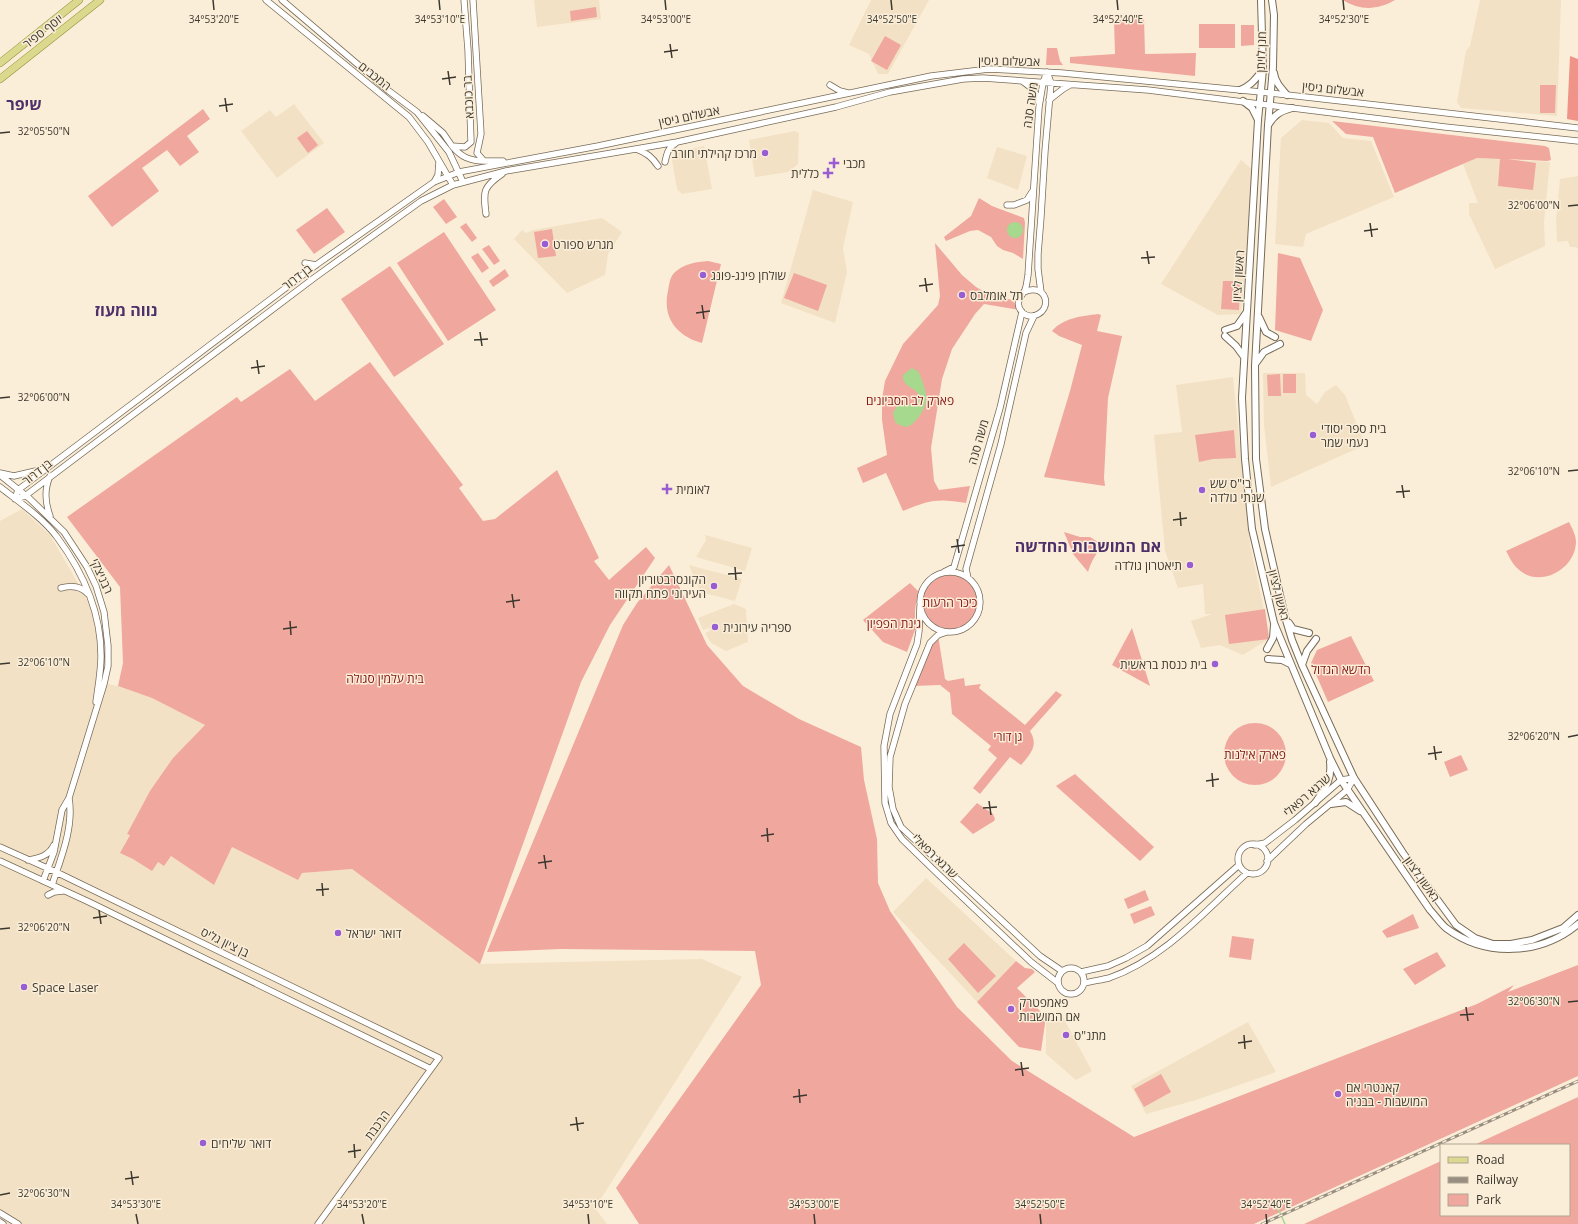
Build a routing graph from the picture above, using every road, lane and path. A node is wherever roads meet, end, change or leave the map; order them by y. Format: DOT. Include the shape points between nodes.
graph roads {
  1 [pos="79,0"];
  2 [pos="100,0"];
  3 [pos="266,0"];
  4 [pos="282,0"];
  5 [pos="464,0"];
  6 [pos="473,0"];
  7 [pos="1261,0"];
  8 [pos="1272,0"];
  9 [pos="0,63"];
  10 [pos="1273,67"];
  11 [pos="1263,70"];
  12 [pos="1048,72"];
  13 [pos="0,79"];
  14 [pos="1022,81"];
  15 [pos="1043,83"];
  16 [pos="1052,83"];
  17 [pos="830,85"];
  18 [pos="1072,85"];
  19 [pos="1240,90"];
  20 [pos="1261,92"];
  21 [pos="1270,93"];
  22 [pos="852,94"];
  23 [pos="1287,94"];
  24 [pos="1049,100"];
  25 [pos="1243,101"];
  26 [pos="1260,103"];
  27 [pos="1270,104"];
  28 [pos="1039,107"];
  29 [pos="1292,108"];
  30 [pos="417,112"];
  31 [pos="1258,120"];
  32 [pos="1268,125"];
  33 [pos="1578,128"];
  34 [pos="1578,141"];
  35 [pos="677,142"];
  36 [pos="452,146"];
  37 [pos="636,149"];
  38 [pos="435,153"];
  39 [pos="484,161"];
  40 [pos="513,161"];
  41 [pos="666,162"];
  42 [pos="658,166"];
  43 [pos="506,171"];
  44 [pos="460,172"];
  45 [pos="448,176"];
  46 [pos="434,182"];
  47 [pos="463,182"];
  48 [pos="453,185"];
  49 [pos="1034,186"];
  50 [pos="1007,205"];
  51 [pos="486,214"];
  52 [pos="305,263"];
  53 [pos="316,265"];
  54 [pos="1024,292"];
  55 [pos="1041,292"];
  56 [pos="1022,312"];
  57 [pos="1246,312"];
  58 [pos="1258,314"];
  59 [pos="1034,316"];
  60 [pos="1275,337"];
  61 [pos="1280,344"];
  62 [pos="1244,358"];
  63 [pos="1255,366"];
  64 [pos="48,468"];
  65 [pos="0,474"];
  66 [pos="51,476"];
  67 [pos="0,487"];
  68 [pos="18,490"];
  69 [pos="25,496"];
  70 [pos="15,499"];
  71 [pos="50,518"];
  72 [pos="944,572"];
  73 [pos="968,578"];
  74 [pos="61,588"];
  75 [pos="90,596"];
  76 [pos="920,606"];
  77 [pos="1284,617"];
  78 [pos="1274,623"];
  79 [pos="947,632"];
  80 [pos="1309,633"];
  81 [pos="1316,639"];
  82 [pos="1267,649"];
  83 [pos="1268,659"];
  84 [pos="1290,664"];
  85 [pos="1302,665"];
  86 [pos="94,718"];
  87 [pos="1330,758"];
  88 [pos="1354,778"];
  89 [pos="1341,780"];
  90 [pos="1348,790"];
  91 [pos="69,798"];
  92 [pos="1315,803"];
  93 [pos="1331,804"];
  94 [pos="1365,814"];
  95 [pos="56,839"];
  96 [pos="1255,845"];
  97 [pos="0,847"];
  98 [pos="28,860"];
  99 [pos="0,861"];
  100 [pos="1267,861"];
  101 [pos="1239,865"];
  102 [pos="48,869"];
  103 [pos="56,872"];
  104 [pos="1247,873"];
  105 [pos="44,881"];
  106 [pos="52,885"];
  107 [pos="68,892"];
  108 [pos="48,896"];
  109 [pos="1578,915"];
  110 [pos="1578,924"];
  111 [pos="1062,971"];
  112 [pos="1081,972"];
  113 [pos="1058,983"];
  114 [pos="1085,983"];
  115 [pos="439,1058"];
  116 [pos="431,1069"];
  117 [pos="0,1213"];
  118 [pos="0,1222"];
  119 [pos="3,1224"];
  120 [pos="18,1224"];
  121 [pos="318,1224"];
  1 -- 9 [label="main road, יוסף ספיר"];
  2 -- 13 [label="main road, יוסף ספיר"];
  3 -- 38 [label="street, המכבים" via="409,118"];
  4 -- 30 [label="street, המכבים"];
  5 -- 36 [label="street, בר כוכבא" via="472,137 466,146"];
  6 -- 39 [label="street, בר כוכבא" via="481,134 477,153"];
  7 -- 11 [label="main road, חנן לויתן"];
  8 -- 10 [label="main road, חנן לויתן"];
  10 -- 21 [label="main road, חנן לויתן"];
  10 -- 23 [label="main road" via="1275,79"];
  11 -- 19 [label="main road" via="1252,84"];
  11 -- 20 [label="main road, חנן לויתן"];
  12 -- 15 [label="street, משה סנה"];
  12 -- 16 [label="street, משה סנה"];
  12 -- 19 [label="street, אבשלום גיסין"];
  12 -- 22 [label="street, אבשלום גיסין" via="989,69 931,76"];
  14 -- 15 [label="street, אבשלום גיסין"];
  14 -- 28 [label="street" via="1035,92"];
  14 -- 35 [label="street, אבשלום גיסין" via="963,79 890,92 831,108"];
  15 -- 16 [label="street, אבשלום גיסין"];
  15 -- 28 [label="street, משה סנה"];
  16 -- 18 [label="street, אבשלום גיסין"];
  16 -- 24 [label="street, משה סנה"];
  17 -- 22 [label="street"];
  18 -- 24 [label="street" via="1062,89"];
  18 -- 25 [label="street, אבשלום גיסין" via="1148,90"];
  19 -- 20 [label="street, אבשלום גיסין"];
  20 -- 21 [label="street, אבשלום גיסין"];
  20 -- 26 [label="main road, ראשון לציון"];
  21 -- 23 [label="street, אבשלום גיסין"];
  21 -- 27 [label="main road, חנן לויתן"];
  22 -- 40 [label="street, אבשלום גיסין" via="606,145"];
  23 -- 33 [label="street, אבשלום גיסין"];
  24 -- 55 [label="street, משה סנה" via="1038,254"];
  25 -- 26 [label="street, אבשלום גיסין"];
  25 -- 31 [label="main road" via="1252,108"];
  26 -- 27 [label="street, אבשלום גיסין"];
  26 -- 31 [label="main road, ראשון לציון"];
  27 -- 29 [label="street, אבשלום גיסין"];
  27 -- 32 [label="main road, ראשון לציון"];
  28 -- 49 [label="street, משה סנה"];
  29 -- 32 [label="main road" via="1278,112"];
  29 -- 34 [label="street, אבשלום גיסין"];
  30 -- 36 [label="street" via="443,132"];
  30 -- 44 [label="street, המכבים" via="449,152"];
  31 -- 57 [label="main road, ראשון לציון"];
  32 -- 58 [label="main road, ראשון לציון"];
  35 -- 37 [label="street, אבשלום גיסין"];
  35 -- 41 [label="street" via="667,152"];
  36 -- 39 [label="street" via="458,154 467,159"];
  37 -- 42 [label="street" via="647,154"];
  37 -- 43 [label="street, אבשלום גיסין"];
  38 -- 45 [label="street, המכבים"];
  38 -- 46 [label="street" via="439,170"];
  39 -- 40 [label="street"];
  40 -- 44 [label="street, אבשלום גיסין"];
  43 -- 47 [label="street, אבשלום גיסין"];
  43 -- 51 [label="street" via="490,182 484,192"];
  44 -- 45 [label="street, אבשלום גיסין"];
  44 -- 47 [label="street, המכבים"];
  45 -- 46 [label="street, בן דרור"];
  45 -- 48 [label="street, המכבים"];
  46 -- 53 [label="street, בן דרור"];
  47 -- 48 [label="street, אבשלום גיסין"];
  48 -- 66 [label="street, בן דרור" via="421,201 320,274"];
  49 -- 50 [label="street" via="1027,200"];
  49 -- 54 [label="street, משה סנה" via="1028,275"];
  52 -- 53 [label="street"];
  53 -- 64 [label="street, בן דרור"];
  54 -- 55 [label="street" via="1033,289"];
  54 -- 56 [label="street" via="1018,303"];
  55 -- 59 [label="street" via="1045,300 1044,308"];
  56 -- 59 [label="street"];
  56 -- 72 [label="street, משה סנה" via="1000,408 954,567"];
  57 -- 62 [label="main road, ראשון לציון"];
  57 -- 62 [label="main road" via="1237,326 1225,333"];
  58 -- 60 [label="main road" via="1264,329"];
  58 -- 63 [label="main road, ראשון לציון"];
  59 -- 73 [label="street, משה סנה" via="1026,333 1001,444 966,569"];
  61 -- 63 [label="main road" via="1260,355"];
  62 -- 78 [label="main road, ראשון לציון" via="1242,398 1252,529"];
  63 -- 77 [label="main road, ראשון לציון" via="1256,459 1265,529"];
  64 -- 65 [label="street" via="14,476"];
  64 -- 68 [label="street, בן דרור"];
  65 -- 68 [label="street, רבניצקי"];
  66 -- 69 [label="street, בן דרור"];
  66 -- 71 [label="street" via="45,497"];
  67 -- 70 [label="street, רבניצקי"];
  68 -- 69 [label="street, רבניצקי"];
  68 -- 70 [label="street, בן דרור"];
  69 -- 70 [label="street, בן דרור"];
  69 -- 71 [label="street, רבניצקי"];
  70 -- 75 [label="street, רבניצקי" via="57,537 81,574"];
  71 -- 86 [label="street, רבניצקי" via="64,532 87,567 104,612 108,636 108,666"];
  72 -- 73 [label="street" via="957,572"];
  72 -- 76 [label="street" via="931,578 926,584 920,597"];
  73 -- 79 [label="street" via="976,585 980,595 978,615 964,628"];
  74 -- 75 [label="street" via="77,587"];
  75 -- 86 [label="street, רבניצקי" via="101,655"];
  76 -- 79 [label="street" via="927,622 934,628"];
  76 -- 113 [label="street, שרגא רפאלי" via="917,644 894,702 884,746 885,804 891,823 902,839 938,874 1031,962"];
  77 -- 80 [label="main road" via="1293,629"];
  77 -- 85 [label="main road, ראשון לציון"];
  78 -- 82 [label="main road" via="1273,638"];
  78 -- 84 [label="main road, ראשון לציון"];
  79 -- 111 [label="street, שרגא רפאלי" via="938,635 930,643 905,704 890,757 889,787 893,809 901,827 1040,956"];
  81 -- 85 [label="main road" via="1307,651"];
  83 -- 84 [label="main road" via="1282,660"];
  84 -- 87 [label="main road, ראשון לציון"];
  85 -- 88 [label="main road, ראשון לציון"];
  86 -- 91 [label="street, רבניצקי"];
  87 -- 89 [label="main road, ראשון לציון"];
  87 -- 92 [label="main road" via="1330,778"];
  88 -- 89 [label="street, שרגא רפאלי"];
  88 -- 90 [label="street, שרגא רפאלי"];
  88 -- 109 [label="main road, ראשון לציון" via="1403,853 1456,925 1475,938 1493,944 1532,940 1563,928"];
  89 -- 90 [label="main road, ראשון לציון"];
  89 -- 92 [label="street, שרגא רפאלי"];
  90 -- 93 [label="street, שרגא רפאלי"];
  90 -- 94 [label="main road, ראשון לציון"];
  91 -- 95 [label="street, רבניצקי" via="62,810"];
  91 -- 103 [label="street, רבניצקי" via="71,810"];
  92 -- 96 [label="street, שרגא רפאלי" via="1265,843"];
  93 -- 94 [label="main road" via="1346,802"];
  93 -- 100 [label="street, שרגא רפאלי"];
  94 -- 110 [label="main road, ראשון לציון" via="1430,910 1446,928 1473,943 1509,950 1538,946 1569,932"];
  95 -- 98 [label="street" via="51,851"];
  95 -- 102 [label="street, רבניצקי"];
  96 -- 100 [label="street" via="1263,849"];
  96 -- 101 [label="street" via="1242,849 1238,857"];
  97 -- 98 [label="street, בן ציון גליס"];
  98 -- 102 [label="street, בן ציון גליס"];
  99 -- 105 [label="street, בן ציון גליס"];
  100 -- 104 [label="street" via="1261,872"];
  101 -- 104 [label="street"];
  101 -- 112 [label="street" via="1147,946 1108,966"];
  102 -- 103 [label="street, בן ציון גליס"];
  102 -- 105 [label="street, רבניצקי"];
  103 -- 106 [label="street, רבניצקי"];
  103 -- 115 [label="street, בן ציון גליס"];
  104 -- 114 [label="street" via="1168,945 1126,971"];
  105 -- 106 [label="street, בן ציון גליס"];
  106 -- 107 [label="street, בן ציון גליס"];
  107 -- 108 [label="street" via="54,892"];
  107 -- 116 [label="street, בן ציון גליס"];
  111 -- 112 [label="street" via="1074,968"];
  111 -- 113 [label="street"];
  112 -- 114 [label="street"];
  113 -- 114 [label="street" via="1065,993 1073,994 1081,990"];
  115 -- 116 [label="street, הרכבת"];
  116 -- 121 [label="street, הרכבת"];
  117 -- 120 [label="street"];
  118 -- 119 [label="street"];
}
